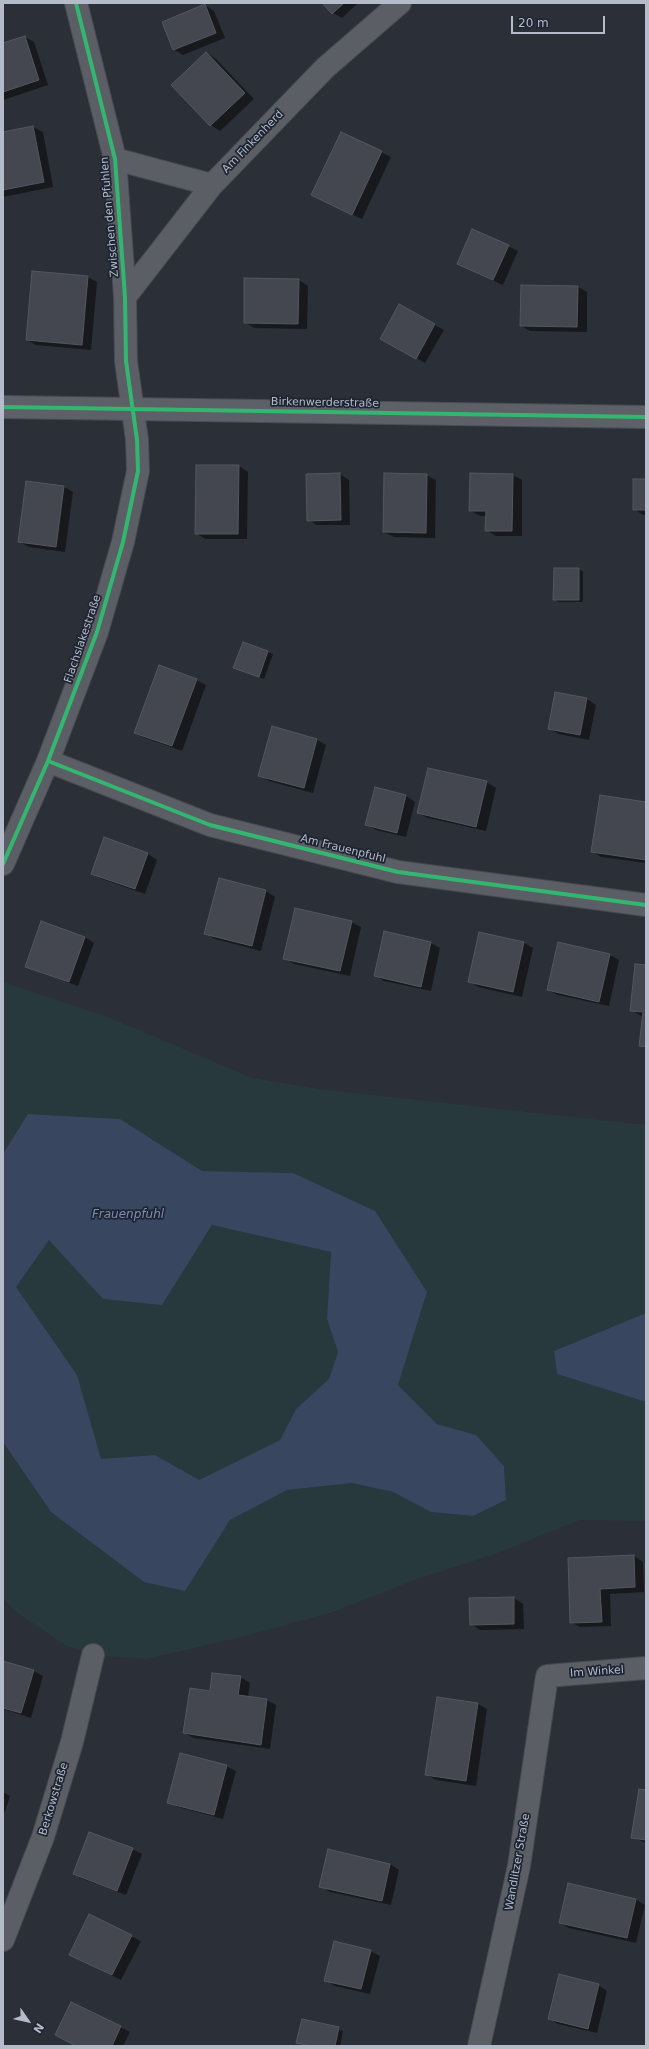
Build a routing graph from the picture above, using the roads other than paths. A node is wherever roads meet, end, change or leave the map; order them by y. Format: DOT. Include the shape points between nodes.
graph roads {
  1 [pos="76,3"];
  2 [pos="400,3"];
  3 [pos="115,159"];
  4 [pos="212,185"];
  5 [pos="125,297"];
  6 [pos="3,407"];
  7 [pos="132,409"];
  8 [pos="646,417"];
  9 [pos="48,761"];
  10 [pos="3,864"];
  11 [pos="646,905"];
  12 [pos="93,1655"];
  13 [pos="646,1668"];
  14 [pos="547,1676"];
  15 [pos="3,1940"];
  16 [pos="479,2046"];
  1 -- 3 [label="street, Zwischen den Pfuhlen"];
  2 -- 4 [label="street, Am Finkenherd" via="325,68"];
  3 -- 4 [label="street"];
  3 -- 5 [label="street, Zwischen den Pfuhlen"];
  4 -- 5 [label="street, Am Finkenherd"];
  5 -- 7 [label="street, Zwischen den Pfuhlen" via="126,361"];
  6 -- 7 [label="main road, Birkenwerderstraße"];
  7 -- 8 [label="main road, Birkenwerderstraße"];
  7 -- 9 [label="street, Flachslakestraße" via="138,471 123,542 96,632"];
  9 -- 10 [label="street, Flachslakestraße"];
  9 -- 11 [label="street, Am Frauenpfuhl" via="210,825 398,872"];
  12 -- 15 [label="street, Berkowstraße" via="72,1742 43,1837"];
  13 -- 14 [label="street, Im Winkel"];
  14 -- 16 [label="street, Wandlitzer Straße" via="519,1866"];
}
